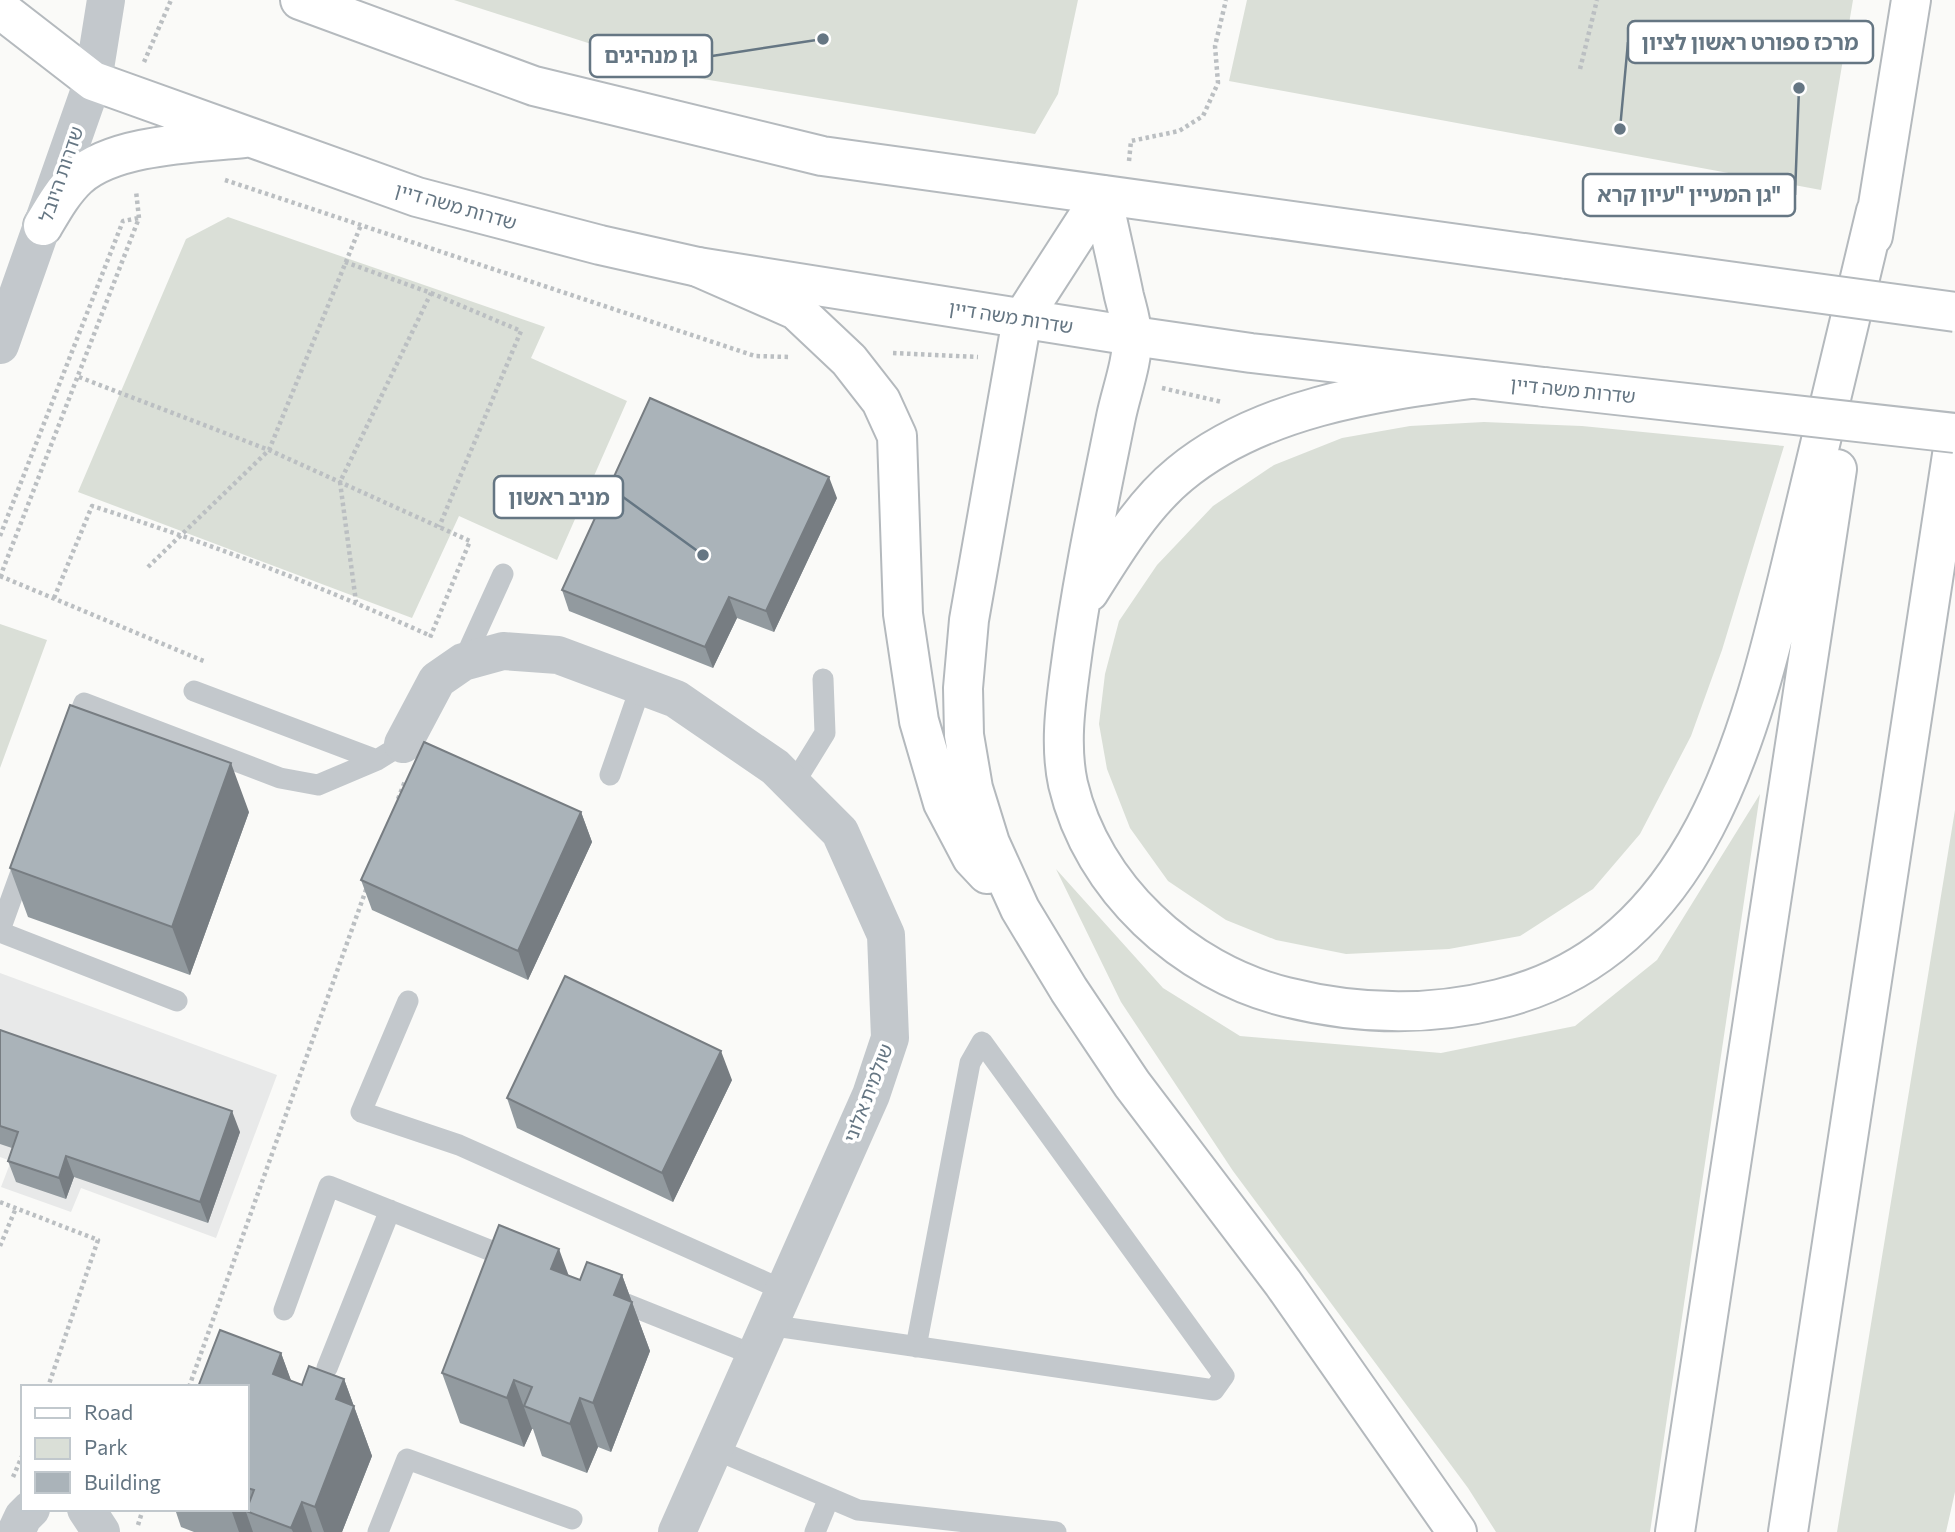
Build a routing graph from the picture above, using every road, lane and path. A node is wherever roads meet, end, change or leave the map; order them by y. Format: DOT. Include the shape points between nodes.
graph roads {
  1 [pos="106,0"];
  2 [pos="300,0"];
  3 [pos="1226,0"];
  4 [pos="1597,0"];
  5 [pos="1911,0"];
  6 [pos="7,12"];
  7 [pos="1580,69"];
  8 [pos="93,81"];
  9 [pos="253,137"];
  10 [pos="132,153"];
  11 [pos="1140,167"];
  12 [pos="223,179"];
  13 [pos="1102,195"];
  14 [pos="1877,211"];
  15 [pos="139,218"];
  16 [pos="361,225"];
  17 [pos="43,226"];
  18 [pos="345,262"];
  19 [pos="698,267"];
  20 [pos="431,293"];
  21 [pos="1955,312"];
  22 [pos="1023,319"];
  23 [pos="1133,336"];
  24 [pos="0,345"];
  25 [pos="1016,359"];
  26 [pos="849,360"];
  27 [pos="79,377"];
  28 [pos="1124,379"];
  29 [pos="1471,379"];
  30 [pos="1271,423"];
  31 [pos="1955,434"];
  32 [pos="269,450"];
  33 [pos="340,482"];
  34 [pos="439,527"];
  35 [pos="182,534"];
  36 [pos="0,536"];
  37 [pos="148,567"];
  38 [pos="503,574"];
  39 [pos="0,577"];
  40 [pos="54,598"];
  41 [pos="357,603"];
  42 [pos="1077,612"];
  43 [pos="430,636"];
  44 [pos="425,648"];
  45 [pos="463,662"];
  46 [pos="823,679"];
  47 [pos="641,686"];
  48 [pos="194,691"];
  49 [pos="65,753"];
  50 [pos="395,760"];
  51 [pos="610,775"];
  52 [pos="793,785"];
  53 [pos="398,801"];
  54 [pos="33,842"];
  55 [pos="370,879"];
  56 [pos="1020,909"];
  57 [pos="0,931"];
  58 [pos="177,1001"];
  59 [pos="408,1001"];
  60 [pos="0,1202"];
  61 [pos="16,1208"];
  62 [pos="390,1210"];
  63 [pos="0,1246"];
  64 [pos="533,1267"];
  65 [pos="585,1288"];
  66 [pos="783,1290"];
  67 [pos="284,1310"];
  68 [pos="761,1340"];
  69 [pos="916,1347"];
  70 [pos="327,1368"];
  71 [pos="49,1385"];
  72 [pos="190,1385"];
  73 [pos="712,1448"];
  74 [pos="829,1498"];
  75 [pos="0,1505"];
  76 [pos="21,1507"];
  77 [pos="29,1511"];
  78 [pos="87,1511"];
  79 [pos="572,1519"];
  80 [pos="16,1532"];
  81 [pos="101,1532"];
  82 [pos="378,1532"];
  83 [pos="677,1532"];
  84 [pos="815,1532"];
  85 [pos="1056,1532"];
  86 [pos="1457,1532"];
  87 [pos="1675,1532"];
  88 [pos="1788,1532"];
  1 -- 8 [label="street, שדרות היובל"];
  2 -- 13 [label="main road" via="534,86 822,156"];
  3 -- 11 [label="path" via="1215,47 1217,83 1203,116 1179,131 1131,141 1129,165"];
  4 -- 7 [label="path"];
  5 -- 14 [label="main road"];
  6 -- 8 [label="main road, שדרות משה דיין"];
  8 -- 9 [label="main road, שדרות משה דיין"];
  8 -- 17 [label="street, שדרות היובל"];
  9 -- 10 [label="main road"];
  9 -- 19 [label="main road, שדרות משה דיין" via="417,197"];
  10 -- 15 [label="path"];
  10 -- 17 [label="main road" via="103,162 78,177"];
  12 -- 16 [label="path"];
  13 -- 21 [label="main road, bridge"];
  13 -- 22 [label="main road"];
  13 -- 23 [label="main road"];
  14 -- 42 [label="main road" via="1769,658 1710,820 1646,916 1610,949 1568,974 1517,995 1457,1009 1387,1013 1325,1007 1248,988 1178,946 1131,905 1091,845 1068,783 1064,722"];
  14 -- 87 [label="main road"];
  15 -- 27 [label="path"];
  15 -- 36 [label="path" via="123,221"];
  16 -- 18 [label="path"];
  16 -- 26 [label="path" via="755,356"];
  17 -- 24 [label="street, שדרות היובל"];
  18 -- 20 [label="path"];
  18 -- 32 [label="path"];
  19 -- 22 [label="main road, שדרות משה דיין"];
  19 -- 26 [label="main road" via="796,310"];
  20 -- 33 [label="path"];
  20 -- 34 [label="path" via="522,331"];
  22 -- 23 [label="main road, שדרות משה דיין"];
  22 -- 25 [label="main road"];
  23 -- 28 [label="main road"];
  23 -- 29 [label="main road, שדרות משה דיין"];
  25 -- 26 [label="path" via="886,352"];
  25 -- 56 [label="main road" via="969,620 963,688 964,736 973,788 990,843"];
  26 -- 56 [label="main road" via="881,401 897,436 906,641 919,721 943,803 972,859"];
  27 -- 32 [label="path"];
  27 -- 39 [label="path"];
  28 -- 30 [label="path" via="1227,403"];
  28 -- 42 [label="main road"];
  29 -- 30 [label="main road" via="1395,389"];
  29 -- 31 [label="main road, שדרות משה דיין, bridge"];
  30 -- 42 [label="main road" via="1222,446 1179,474 1136,524"];
  31 -- 88 [label="main road"];
  32 -- 33 [label="path"];
  32 -- 35 [label="path"];
  33 -- 34 [label="path"];
  33 -- 41 [label="path"];
  34 -- 43 [label="path" via="470,541"];
  35 -- 37 [label="path"];
  35 -- 40 [label="path" via="92,506"];
  35 -- 41 [label="path"];
  38 -- 45 [label="lane"];
  41 -- 43 [label="path"];
  43 -- 44 [label="path"];
  45 -- 47 [label="street, שולמית אלוני" via="503,651 558,655"];
  45 -- 50 [label="street, שולמית אלוני" via="437,680"];
  46 -- 52 [label="lane" via="825,733"];
  47 -- 51 [label="lane"];
  47 -- 52 [label="street, שולמית אלוני" via="676,699 775,766"];
  48 -- 50 [label="lane"];
  49 -- 50 [label="lane" via="84,703 280,778 318,785"];
  50 -- 53 [label="path"];
  52 -- 66 [label="street, שולמית אלוני" via="841,832 886,935 890,1038 871,1095"];
  54 -- 57 [label="lane"];
  55 -- 72 [label="path"];
  56 -- 86 [label="main road" via="1132,1084 1283,1283"];
  57 -- 58 [label="lane"];
  59 -- 66 [label="lane" via="361,1112 459,1145"];
  60 -- 61 [label="path"];
  61 -- 63 [label="path"];
  61 -- 71 [label="path" via="98,1240"];
  62 -- 64 [label="lane"];
  62 -- 67 [label="lane" via="329,1186"];
  62 -- 70 [label="lane"];
  65 -- 68 [label="lane"];
  66 -- 68 [label="street, שולמית אלוני"];
  68 -- 69 [label="lane"];
  68 -- 73 [label="street, שולמית אלוני"];
  69 -- 69 [label="lane" via="1214,1390 1224,1376 982,1042 970,1063"];
  73 -- 74 [label="lane"];
  73 -- 83 [label="street, שולמית אלוני"];
  74 -- 84 [label="lane"];
  74 -- 85 [label="lane" via="858,1510"];
  75 -- 76 [label="street"];
  77 -- 80 [label="street"];
  78 -- 81 [label="street"];
  79 -- 82 [label="lane" via="407,1459"];
}
